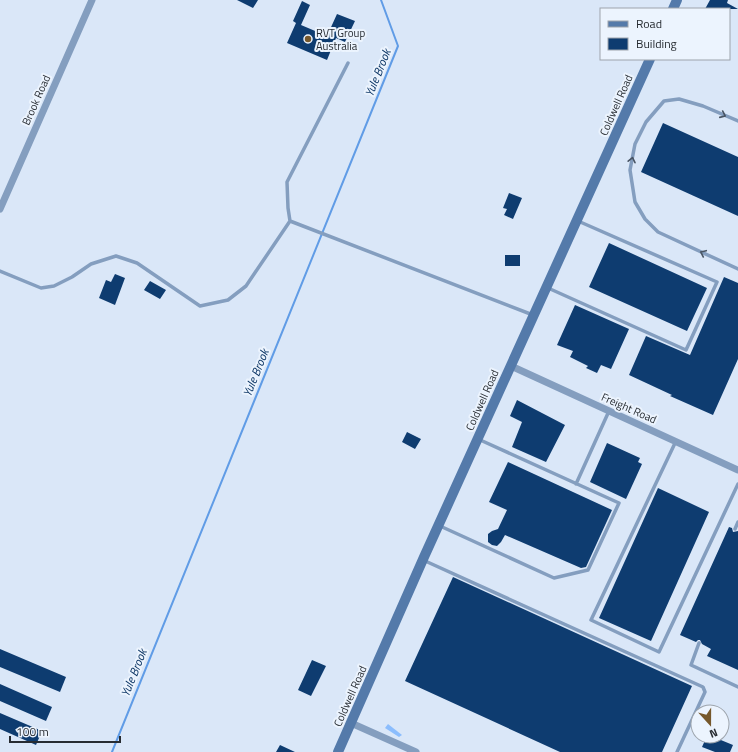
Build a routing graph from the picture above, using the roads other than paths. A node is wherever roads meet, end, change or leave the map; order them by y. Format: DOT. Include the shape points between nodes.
graph roads {
  1 [pos="92,0"];
  2 [pos="650,60"];
  3 [pos="348,63"];
  4 [pos="738,122"];
  5 [pos="0,209"];
  6 [pos="577,220"];
  7 [pos="290,221"];
  8 [pos="738,269"];
  9 [pos="0,271"];
  10 [pos="547,287"];
  11 [pos="534,316"];
  12 [pos="511,366"];
  13 [pos="609,411"];
  14 [pos="478,439"];
  15 [pos="676,441"];
  16 [pos="738,470"];
  17 [pos="576,484"];
  18 [pos="738,484"];
  19 [pos="738,522"];
  20 [pos="438,525"];
  21 [pos="735,529"];
  22 [pos="423,560"];
  23 [pos="699,643"];
  24 [pos="738,687"];
  25 [pos="351,723"];
  26 [pos="338,752"];
  27 [pos="416,752"];
  28 [pos="677,752"];
  1 -- 5 [label="street, Brook Road"];
  2 -- 6 [label="street, Coldwell Road"];
  3 -- 7 [label="lane" via="287,182"];
  8 -- 4 [label="lane, one-way" via="658,232 645,220 635,202 630,170 635,144 646,122 664,101 679,99 703,106"];
  6 -- 10 [label="street, Coldwell Road"];
  6 -- 10 [label="lane" via="717,282 686,350"];
  7 -- 9 [label="lane" via="246,286 228,300 200,306 137,263 116,256 91,264 54,286 41,288"];
  7 -- 11 [label="lane"];
  10 -- 11 [label="street, Coldwell Road"];
  11 -- 12 [label="street, Coldwell Road"];
  12 -- 13 [label="street, Freight Road"];
  12 -- 14 [label="street, Coldwell Road"];
  13 -- 15 [label="street, Freight Road"];
  13 -- 17 [label="lane"];
  14 -- 17 [label="lane"];
  14 -- 20 [label="street, Coldwell Road"];
  15 -- 16 [label="street, Freight Road"];
  15 -- 18 [label="lane" via="591,620 659,652"];
  17 -- 20 [label="lane" via="619,504 588,570 554,578"];
  19 -- 21 [label="lane"];
  20 -- 22 [label="street, Coldwell Road"];
  22 -- 25 [label="street, Coldwell Road"];
  22 -- 28 [label="lane" via="703,687 705,692"];
  23 -- 24 [label="lane" via="691,665"];
  25 -- 26 [label="street, Coldwell Road"];
  25 -- 27 [label="street"];
}
